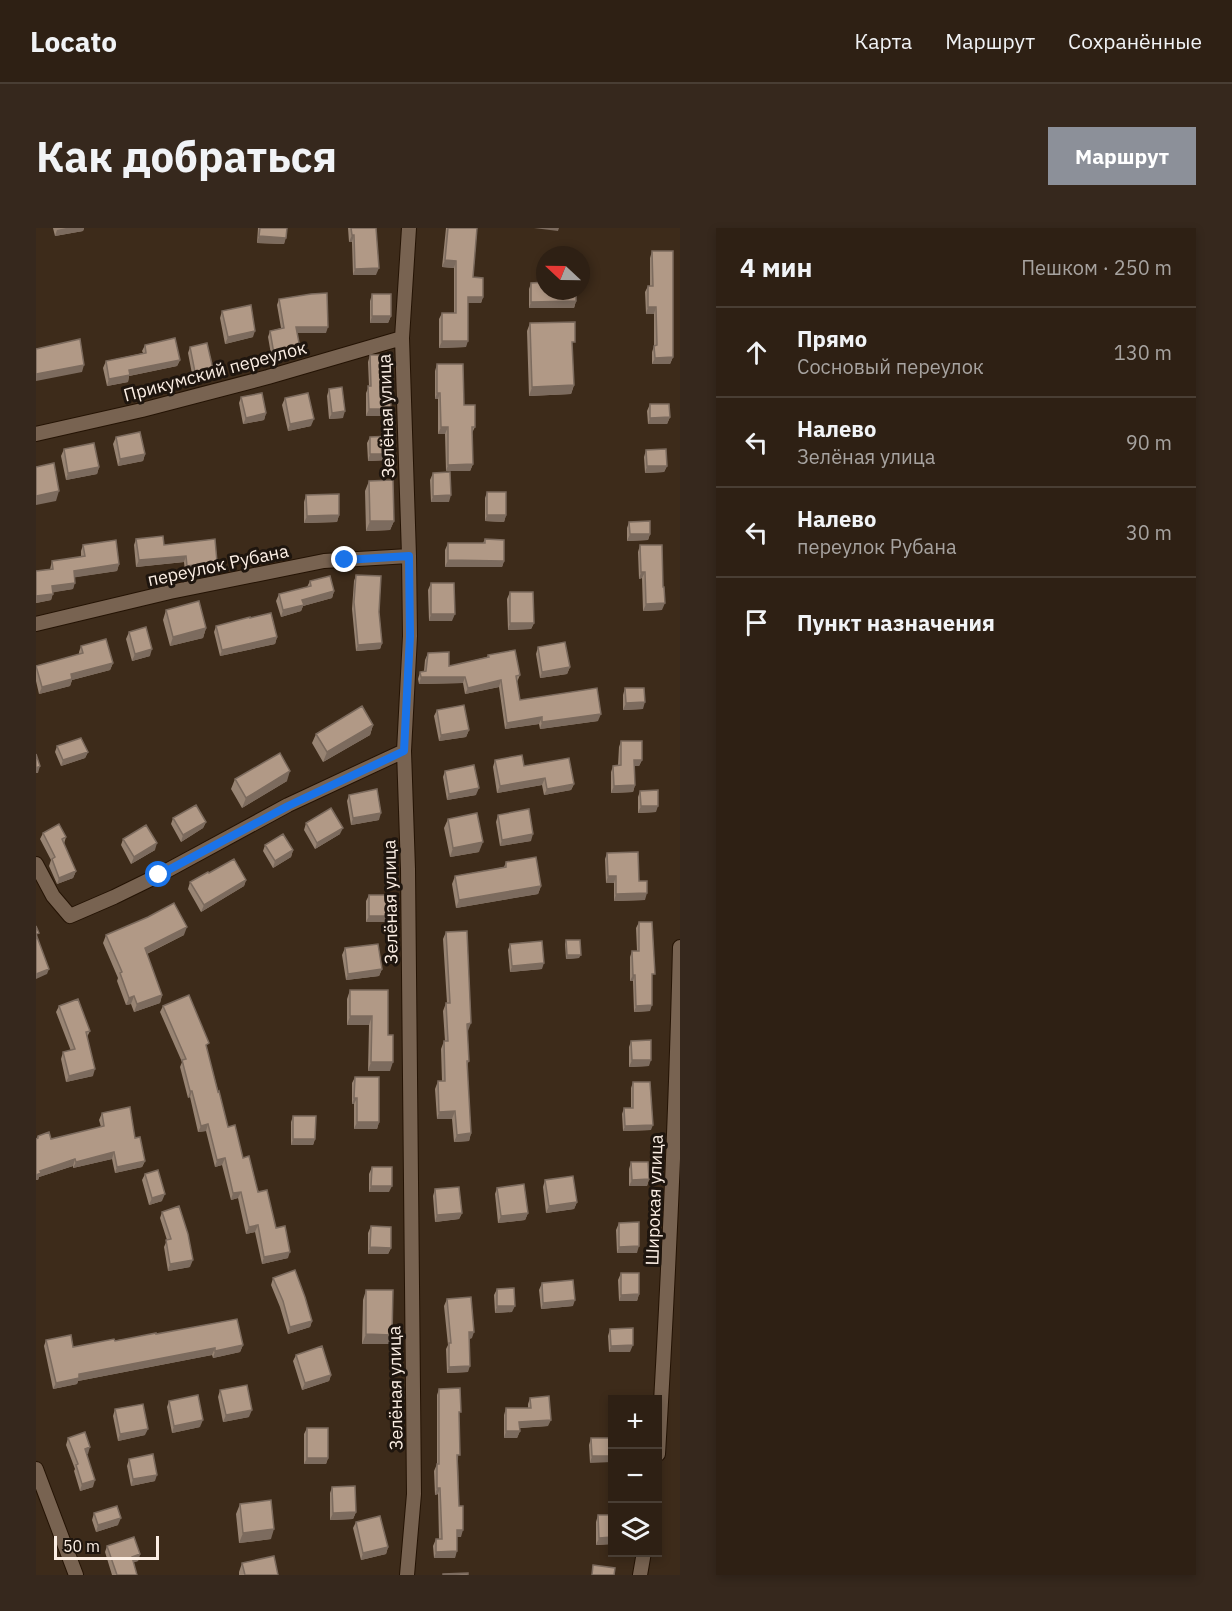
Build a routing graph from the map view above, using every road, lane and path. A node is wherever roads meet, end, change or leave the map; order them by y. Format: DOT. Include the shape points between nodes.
graph roads {
  1 [pos="409,228"];
  2 [pos="402,338"];
  3 [pos="36,434"];
  4 [pos="409,556"];
  5 [pos="36,624"];
  6 [pos="404,751"];
  7 [pos="36,864"];
  8 [pos="680,947"];
  9 [pos="677,1135"];
  10 [pos="657,1449"];
  11 [pos="36,1469"];
  12 [pos="643,1557"];
  13 [pos="76,1575"];
  14 [pos="406,1575"];
  15 [pos="640,1575"];
  1 -- 2 [label="street, Зелёная улица"];
  2 -- 3 [label="street, Прикумский переулок" via="142,410"];
  2 -- 4 [label="street, Зелёная улица"];
  4 -- 5 [label="street, переулок Рубана" via="324,561"];
  4 -- 6 [label="street, Зелёная улица" via="410,636"];
  6 -- 7 [label="street" via="70,916 53,896"];
  6 -- 14 [label="street, Зелёная улица" via="414,1494"];
  8 -- 9 [label="street, Широкая улица"];
  9 -- 10 [label="street, Широкая улица"];
  11 -- 13 [label="street"];
  12 -- 15 [label="street"];
}
